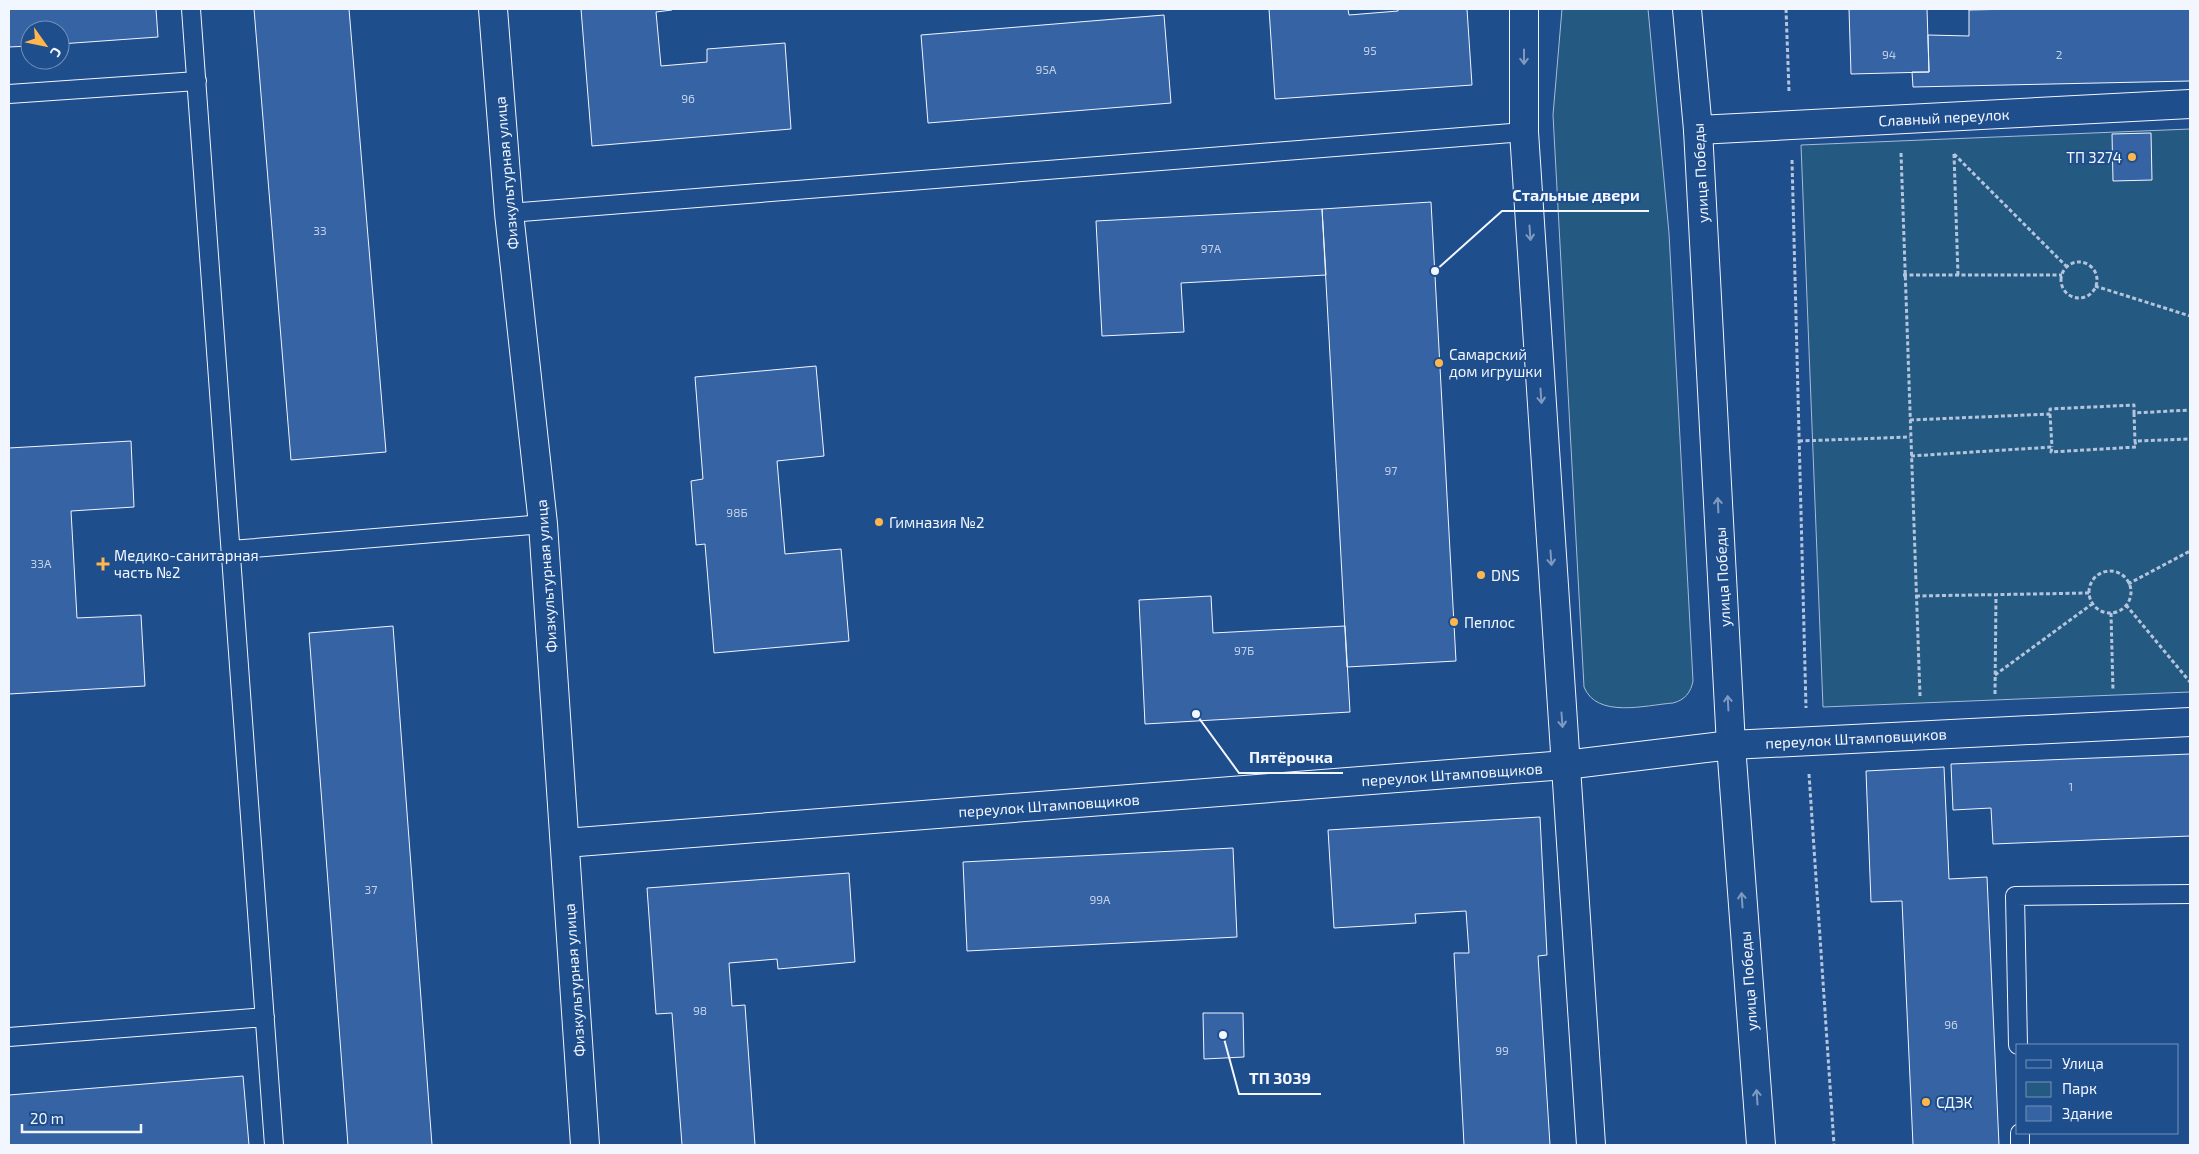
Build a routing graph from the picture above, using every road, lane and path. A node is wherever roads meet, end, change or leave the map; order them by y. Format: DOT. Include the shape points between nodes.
graph roads {
  1 [pos="191,9"];
  2 [pos="493,9"];
  3 [pos="1524,9"];
  4 [pos="1687,9"];
  5 [pos="1786,9"];
  6 [pos="196,81"];
  7 [pos="9,94"];
  8 [pos="2190,104"];
  9 [pos="1791,125"];
  10 [pos="1698,130"];
  11 [pos="1524,132"];
  12 [pos="1900,147"];
  13 [pos="1953,149"];
  14 [pos="1954,154"];
  15 [pos="509,213"];
  16 [pos="2067,267"];
  17 [pos="1903,275"];
  18 [pos="1958,275"];
  19 [pos="2062,275"];
  20 [pos="2095,286"];
  21 [pos="2190,316"];
  22 [pos="2190,410"];
  23 [pos="2134,413"];
  24 [pos="2050,414"];
  25 [pos="1910,420"];
  26 [pos="1910,437"];
  27 [pos="2190,439"];
  28 [pos="1799,441"];
  29 [pos="2135,441"];
  30 [pos="2052,447"];
  31 [pos="1911,456"];
  32 [pos="543,524"];
  33 [pos="231,550"];
  34 [pos="2190,551"];
  35 [pos="2128,584"];
  36 [pos="2089,593"];
  37 [pos="1996,594"];
  38 [pos="1916,596"];
  39 [pos="2092,604"];
  40 [pos="2126,605"];
  41 [pos="2111,613"];
  42 [pos="1995,675"];
  43 [pos="2190,682"];
  44 [pos="2113,691"];
  45 [pos="1995,694"];
  46 [pos="1920,696"];
  47 [pos="2190,722"];
  48 [pos="1807,741"];
  49 [pos="1731,744"];
  50 [pos="1565,765"];
  51 [pos="565,843"];
  52 [pos="2190,894"];
  53 [pos="265,1017"];
  54 [pos="9,1037"];
  55 [pos="2018,1044"];
  56 [pos="274,1145"];
  57 [pos="585,1145"];
  58 [pos="1591,1145"];
  59 [pos="1761,1145"];
  60 [pos="1834,1145"];
  1 -- 6 [label="lane"];
  2 -- 15 [label="street, Физкультурная улица"];
  3 -- 11 [label="street, one-way"];
  4 -- 10 [label="street, улица Победы"];
  5 -- 9 [label="path"];
  6 -- 7 [label="lane"];
  6 -- 33 [label="lane"];
  8 -- 9 [label="street, Славный переулок"];
  9 -- 10 [label="street, Славный переулок"];
  9 -- 28 [label="path"];
  49 -- 10 [label="street, улица Победы, one-way"];
  11 -- 15 [label="lane"];
  11 -- 50 [label="street, one-way"];
  12 -- 17 [label="path"];
  13 -- 14 [label="path"];
  14 -- 16 [label="path"];
  14 -- 18 [label="path"];
  15 -- 32 [label="street, Физкультурная улица"];
  16 -- 19 [label="path"];
  16 -- 20 [label="path" via="2078,262 2090,266 2096,275"];
  17 -- 18 [label="path"];
  17 -- 25 [label="path"];
  18 -- 19 [label="path"];
  19 -- 20 [label="path" via="2064,290 2073,297 2084,297"];
  20 -- 21 [label="path"];
  22 -- 23 [label="path"];
  23 -- 24 [label="path" via="2134,405 2050,409"];
  23 -- 29 [label="path"];
  24 -- 25 [label="path"];
  24 -- 30 [label="path"];
  25 -- 26 [label="path"];
  26 -- 28 [label="path"];
  26 -- 31 [label="path"];
  27 -- 29 [label="path"];
  28 -- 48 [label="path"];
  29 -- 30 [label="path" via="2136,447 2051,452"];
  30 -- 31 [label="path"];
  31 -- 38 [label="path"];
  32 -- 33 [label="lane"];
  32 -- 51 [label="street, Физкультурная улица"];
  33 -- 53 [label="lane"];
  34 -- 35 [label="path"];
  35 -- 36 [label="path" via="2122,575 2115,572 2102,573 2092,581"];
  35 -- 40 [label="path" via="2131,594"];
  36 -- 37 [label="path"];
  36 -- 39 [label="path"];
  37 -- 38 [label="path"];
  37 -- 42 [label="path"];
  38 -- 46 [label="path"];
  39 -- 41 [label="path" via="2098,610"];
  39 -- 42 [label="path"];
  40 -- 41 [label="path"];
  40 -- 43 [label="path"];
  41 -- 44 [label="path"];
  42 -- 45 [label="path"];
  47 -- 48 [label="street, переулок Штамповщиков"];
  48 -- 49 [label="street, переулок Штамповщиков"];
  48 -- 60 [label="path"];
  49 -- 50 [label="street, переулок Штамповщиков"];
  59 -- 49 [label="street, улица Победы, one-way"];
  50 -- 51 [label="street, переулок Штамповщиков"];
  50 -- 58 [label="street"];
  51 -- 57 [label="street, Физкультурная улица"];
  52 -- 55 [label="lane" via="2015,896"];
  53 -- 54 [label="lane"];
  53 -- 56 [label="lane"];
}
